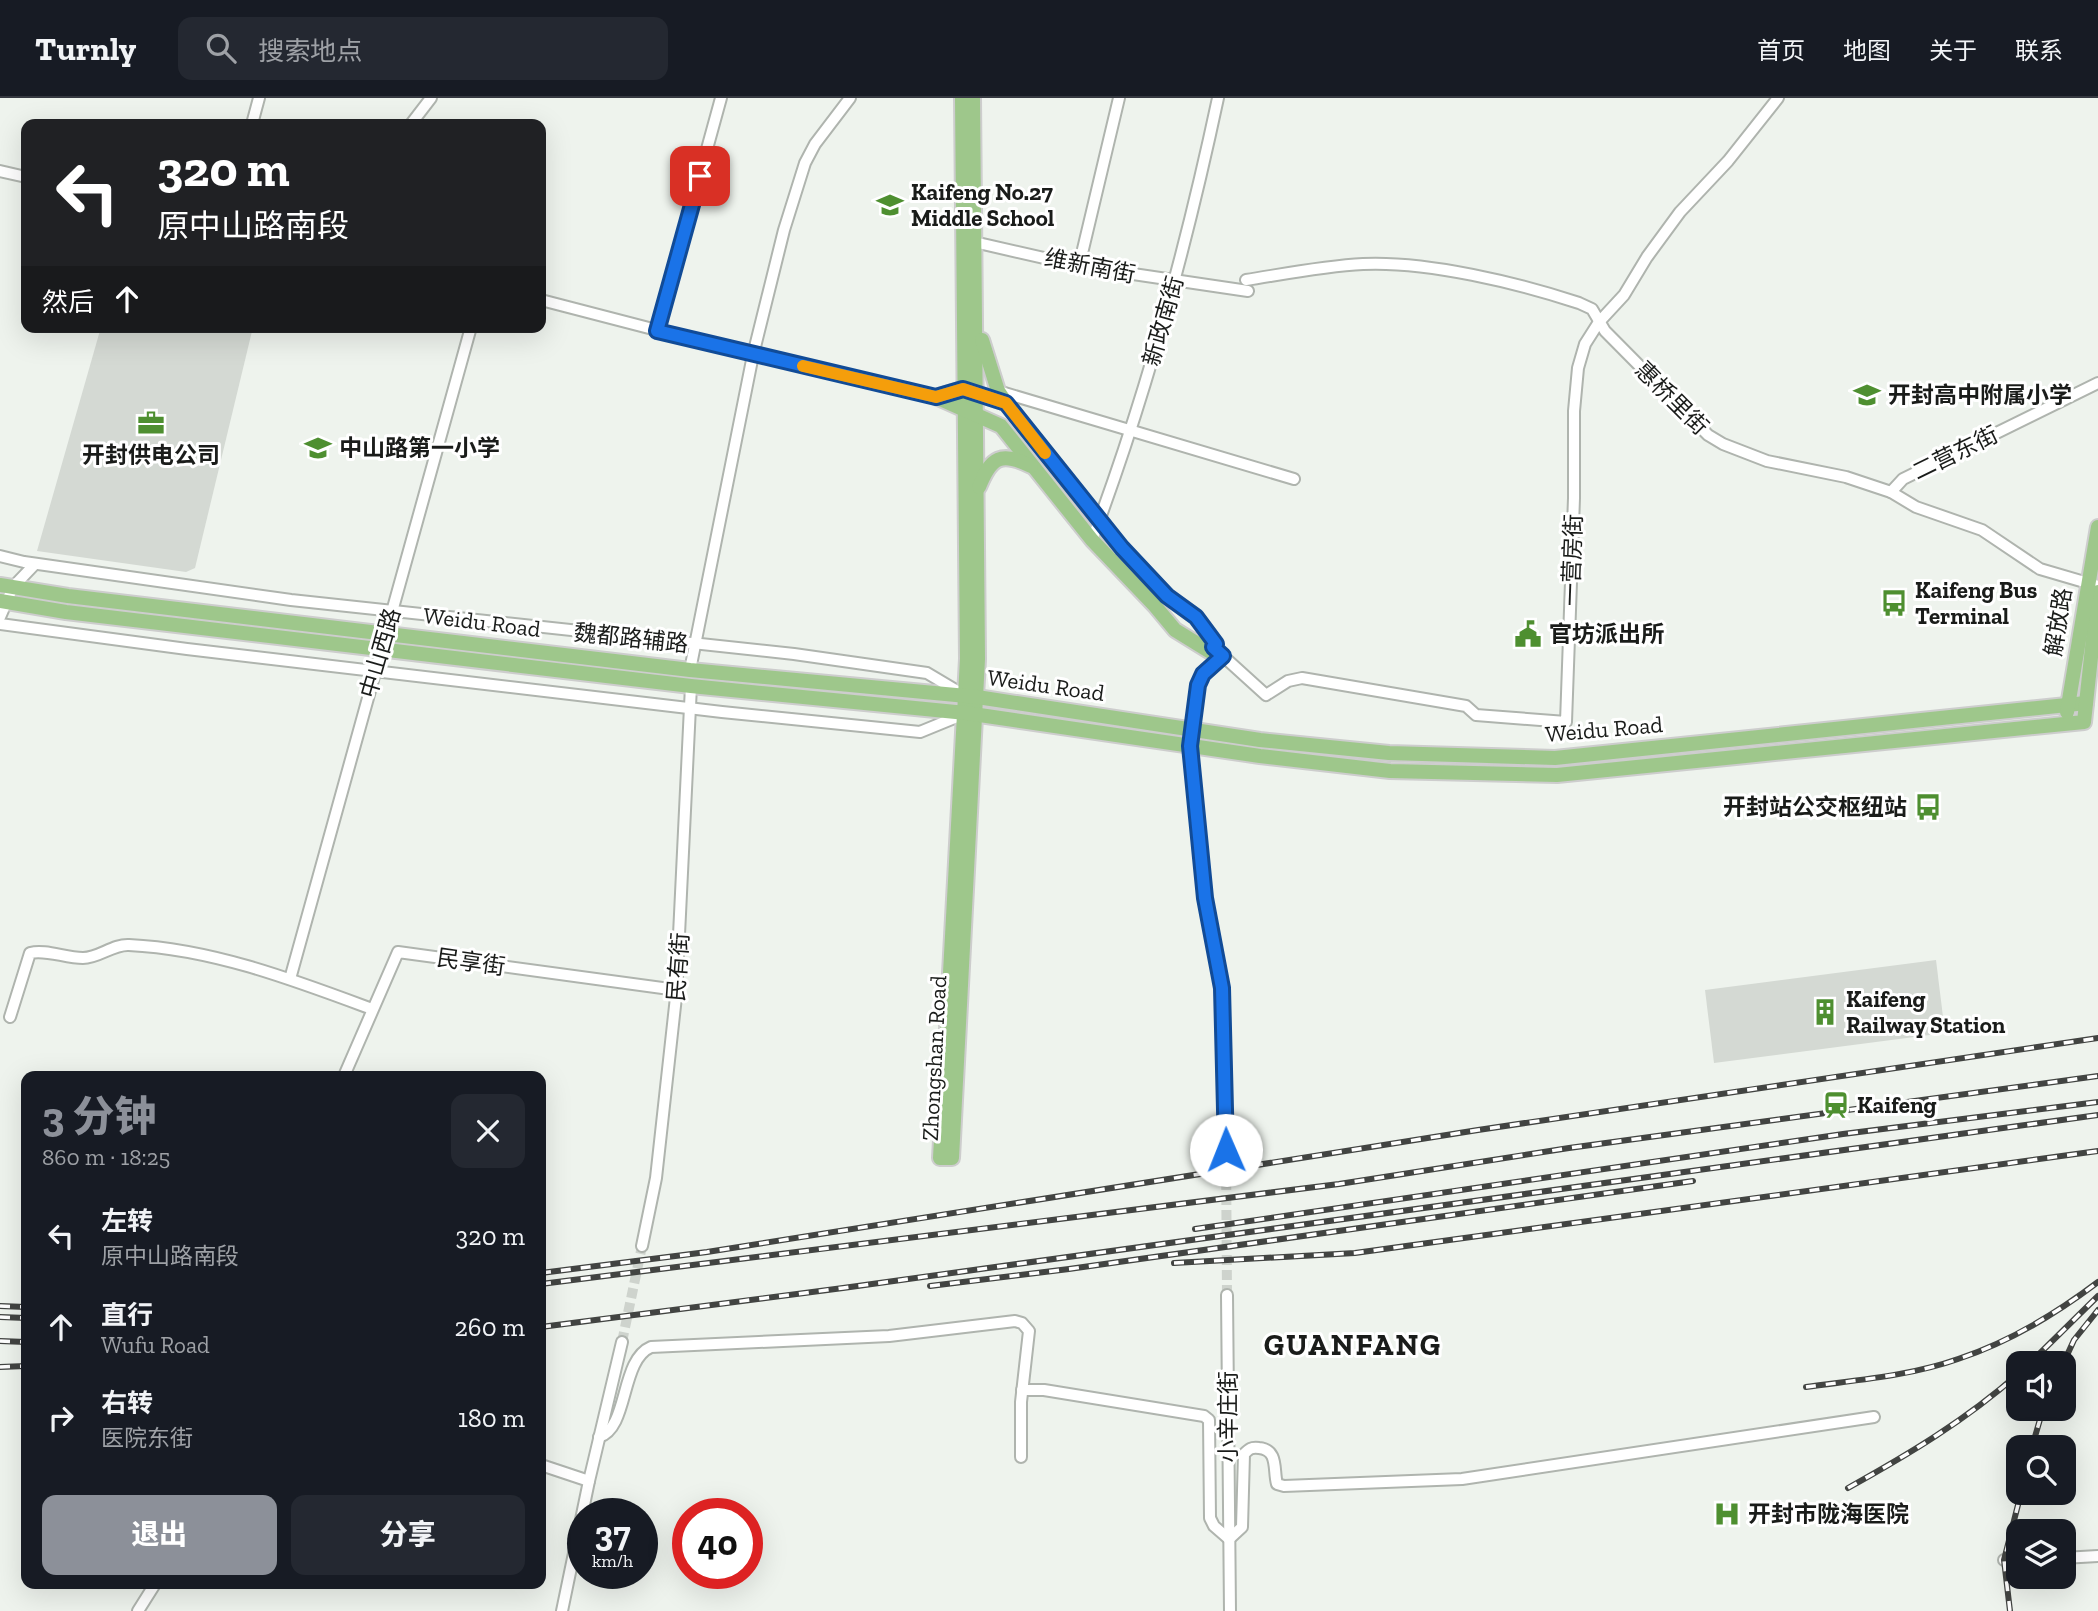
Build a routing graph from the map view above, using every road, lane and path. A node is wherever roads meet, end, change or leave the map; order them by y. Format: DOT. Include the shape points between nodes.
graph roads {
  1 [pos="259,98"];
  2 [pos="431,98"];
  3 [pos="721,98"];
  4 [pos="850,98"];
  5 [pos="962,98"];
  6 [pos="973,98"];
  7 [pos="1119,98"];
  8 [pos="1218,98"];
  9 [pos="1778,98"];
  10 [pos="253,119"];
  11 [pos="415,119"];
  12 [pos="0,171"];
  13 [pos="21,176"];
  14 [pos="974,242"];
  15 [pos="1079,266"];
  16 [pos="1174,282"];
  17 [pos="1247,286"];
  18 [pos="974,300"];
  19 [pos="546,301"];
  20 [pos="1599,322"];
  21 [pos="657,331"];
  22 [pos="469,333"];
  23 [pos="754,355"];
  24 [pos="2098,383"];
  25 [pos="970,391"];
  26 [pos="936,397"];
  27 [pos="1002,397"];
  28 [pos="964,407"];
  29 [pos="977,415"];
  30 [pos="1131,430"];
  31 [pos="1031,466"];
  32 [pos="1294,479"];
  33 [pos="977,492"];
  34 [pos="1891,492"];
  35 [pos="1099,522"];
  36 [pos="2098,527"];
  37 [pos="1092,540"];
  38 [pos="0,556"];
  39 [pos="35,564"];
  40 [pos="7,586"];
  41 [pos="2094,587"];
  42 [pos="3,602"];
  43 [pos="392,612"];
  44 [pos="0,617"];
  45 [pos="0,624"];
  46 [pos="386,634"];
  47 [pos="695,645"];
  48 [pos="381,649"];
  49 [pos="1218,652"];
  50 [pos="690,670"];
  51 [pos="375,671"];
  52 [pos="691,686"];
  53 [pos="971,697"];
  54 [pos="2086,703"];
  55 [pos="2068,705"];
  56 [pos="689,708"];
  57 [pos="971,714"];
  58 [pos="2084,722"];
  59 [pos="2066,724"];
  60 [pos="1192,729"];
  61 [pos="1190,746"];
  62 [pos="290,979"];
  63 [pos="677,990"];
  64 [pos="372,1009"];
  65 [pos="10,1017"];
  66 [pos="346,1071"];
  67 [pos="1226,1150"];
  68 [pos="642,1246"];
  69 [pos="1227,1295"];
  70 [pos="622,1342"];
  71 [pos="1022,1390"];
  72 [pos="1874,1418"];
  73 [pos="599,1437"];
  74 [pos="1021,1457"];
  75 [pos="546,1467"];
  76 [pos="589,1481"];
  77 [pos="1229,1539"];
  78 [pos="2098,1556"];
  79 [pos="2076,1557"];
  80 [pos="152,1589"];
  81 [pos="138,1611"];
  82 [pos="562,1611"];
  83 [pos="1230,1611"];
  1 -- 10 [label="street"];
  2 -- 11 [label="street"];
  3 -- 21 [label="street"];
  4 -- 23 [label="street" via="825,128 806,163 784,230"];
  5 -- 25 [label="main road, Zhongshan Road"];
  6 -- 14 [label="main road, Zhongshan Road"];
  7 -- 15 [label="street"];
  8 -- 16 [label="street, 新政南街"];
  9 -- 20 [label="street, 一营房街" via="1680,212 1624,295"];
  12 -- 13 [label="street"];
  14 -- 15 [label="street, 维新南街"];
  14 -- 18 [label="main road, Zhongshan Road"];
  15 -- 16 [label="street, 维新南街"];
  16 -- 17 [label="street, 维新南街"];
  16 -- 30 [label="street, 新政南街"];
  17 -- 20 [label="street, 惠桥里街" via="1363,264 1402,265 1471,275 1558,296 1592,309"];
  18 -- 25 [label="main road, Zhongshan Road"];
  18 -- 27 [label="main road" via="987,361"];
  19 -- 21 [label="street"];
  20 -- 34 [label="street, 惠桥里街" via="1708,435 1723,444 1767,461 1846,477"];
  20 -- 49 [label="street, 一营房街" via="1585,344 1578,369 1566,722 1476,715 1466,706 1301,678 1266,695"];
  21 -- 23 [label="street"];
  22 -- 43 [label="street, 中山西路"];
  23 -- 26 [label="street"];
  23 -- 47 [label="street"];
  24 -- 34 [label="street, 二营东街" via="1903,478"];
  25 -- 26 [label="main road"];
  25 -- 27 [label="main road"];
  25 -- 28 [label="main road, Zhongshan Road"];
  25 -- 29 [label="main road, Zhongshan Road"];
  26 -- 28 [label="main road"];
  27 -- 30 [label="street"];
  27 -- 35 [label="main road"];
  28 -- 29 [label="main road"];
  28 -- 53 [label="main road, Zhongshan Road"];
  29 -- 31 [label="main road" via="1001,426"];
  29 -- 33 [label="main road, Zhongshan Road"];
  30 -- 32 [label="street"];
  30 -- 35 [label="street, 新政南街"];
  31 -- 33 [label="main road" via="1010,457 992,462"];
  31 -- 37 [label="main road"];
  33 -- 53 [label="main road, Zhongshan Road"];
  34 -- 41 [label="street, 惠桥里街" via="1916,507 1982,530 2040,569"];
  35 -- 37 [label="street, 新政南街"];
  35 -- 49 [label="main road" via="1167,596 1196,617"];
  36 -- 41 [label="main road, 解放路"];
  37 -- 49 [label="main road" via="1175,630"];
  38 -- 39 [label="street, 魏都路辅路"];
  39 -- 40 [label="street"];
  39 -- 43 [label="street, 魏都路辅路"];
  40 -- 42 [label="street"];
  40 -- 46 [label="main road, Weidu Road"];
  41 -- 54 [label="main road, 解放路"];
  41 -- 55 [label="main road, 解放路"];
  42 -- 44 [label="street"];
  42 -- 48 [label="main road, Weidu Road"];
  43 -- 46 [label="street, 中山西路"];
  43 -- 47 [label="street, 魏都路辅路"];
  45 -- 51 [label="street"];
  46 -- 48 [label="street, 中山西路"];
  46 -- 50 [label="main road, Weidu Road"];
  47 -- 50 [label="street"];
  47 -- 53 [label="street, 魏都路辅路" via="927,673"];
  48 -- 51 [label="street, 中山西路"];
  48 -- 52 [label="main road, Weidu Road"];
  49 -- 60 [label="street" via="1198,685"];
  50 -- 53 [label="main road, Weidu Road"];
  51 -- 56 [label="street"];
  51 -- 62 [label="street, 中山西路"];
  52 -- 56 [label="street, 民有街"];
  52 -- 57 [label="main road, Weidu Road"];
  53 -- 57 [label="main road, Zhongshan Road"];
  53 -- 60 [label="main road, Weidu Road"];
  54 -- 55 [label="main road, Weidu Road"];
  54 -- 58 [label="main road, 解放路"];
  55 -- 59 [label="main road, 解放路"];
  55 -- 60 [label="main road, Weidu Road" via="1555,758 1389,754"];
  56 -- 57 [label="street" via="920,732"];
  56 -- 63 [label="street, 民有街"];
  57 -- 57 [label="main road, Zhongshan Road" via="940,1158 952,1158"];
  57 -- 61 [label="main road, Weidu Road"];
  58 -- 59 [label="main road, Weidu Road"];
  59 -- 61 [label="main road, Weidu Road" via="1557,775 1390,771"];
  60 -- 61 [label="street"];
  61 -- 67 [label="street" via="1205,898 1222,988"];
  62 -- 64 [label="street"];
  62 -- 65 [label="street" via="212,957 144,946 125,944 90,958 37,952 27,957"];
  63 -- 64 [label="street, 民享街" via="398,952"];
  63 -- 68 [label="street, 民有街" via="658,1166"];
  64 -- 66 [label="street, 民享街"];
  69 -- 77 [label="street, 小辛庄街"];
  70 -- 73 [label="street"];
  71 -- 73 [label="street" via="1029,1331 1015,1321 889,1336 651,1347 637,1358 611,1429"];
  71 -- 74 [label="street"];
  71 -- 77 [label="street" via="1204,1416 1209,1420 1210,1518"];
  72 -- 77 [label="street" via="1462,1479 1284,1486 1277,1484 1270,1452 1253,1447 1244,1454 1242,1527"];
  73 -- 76 [label="street"];
  75 -- 76 [label="street"];
  76 -- 82 [label="street"];
  77 -- 83 [label="street, 小辛庄街"];
  78 -- 79 [label="street"];
  80 -- 81 [label="street"];
}
